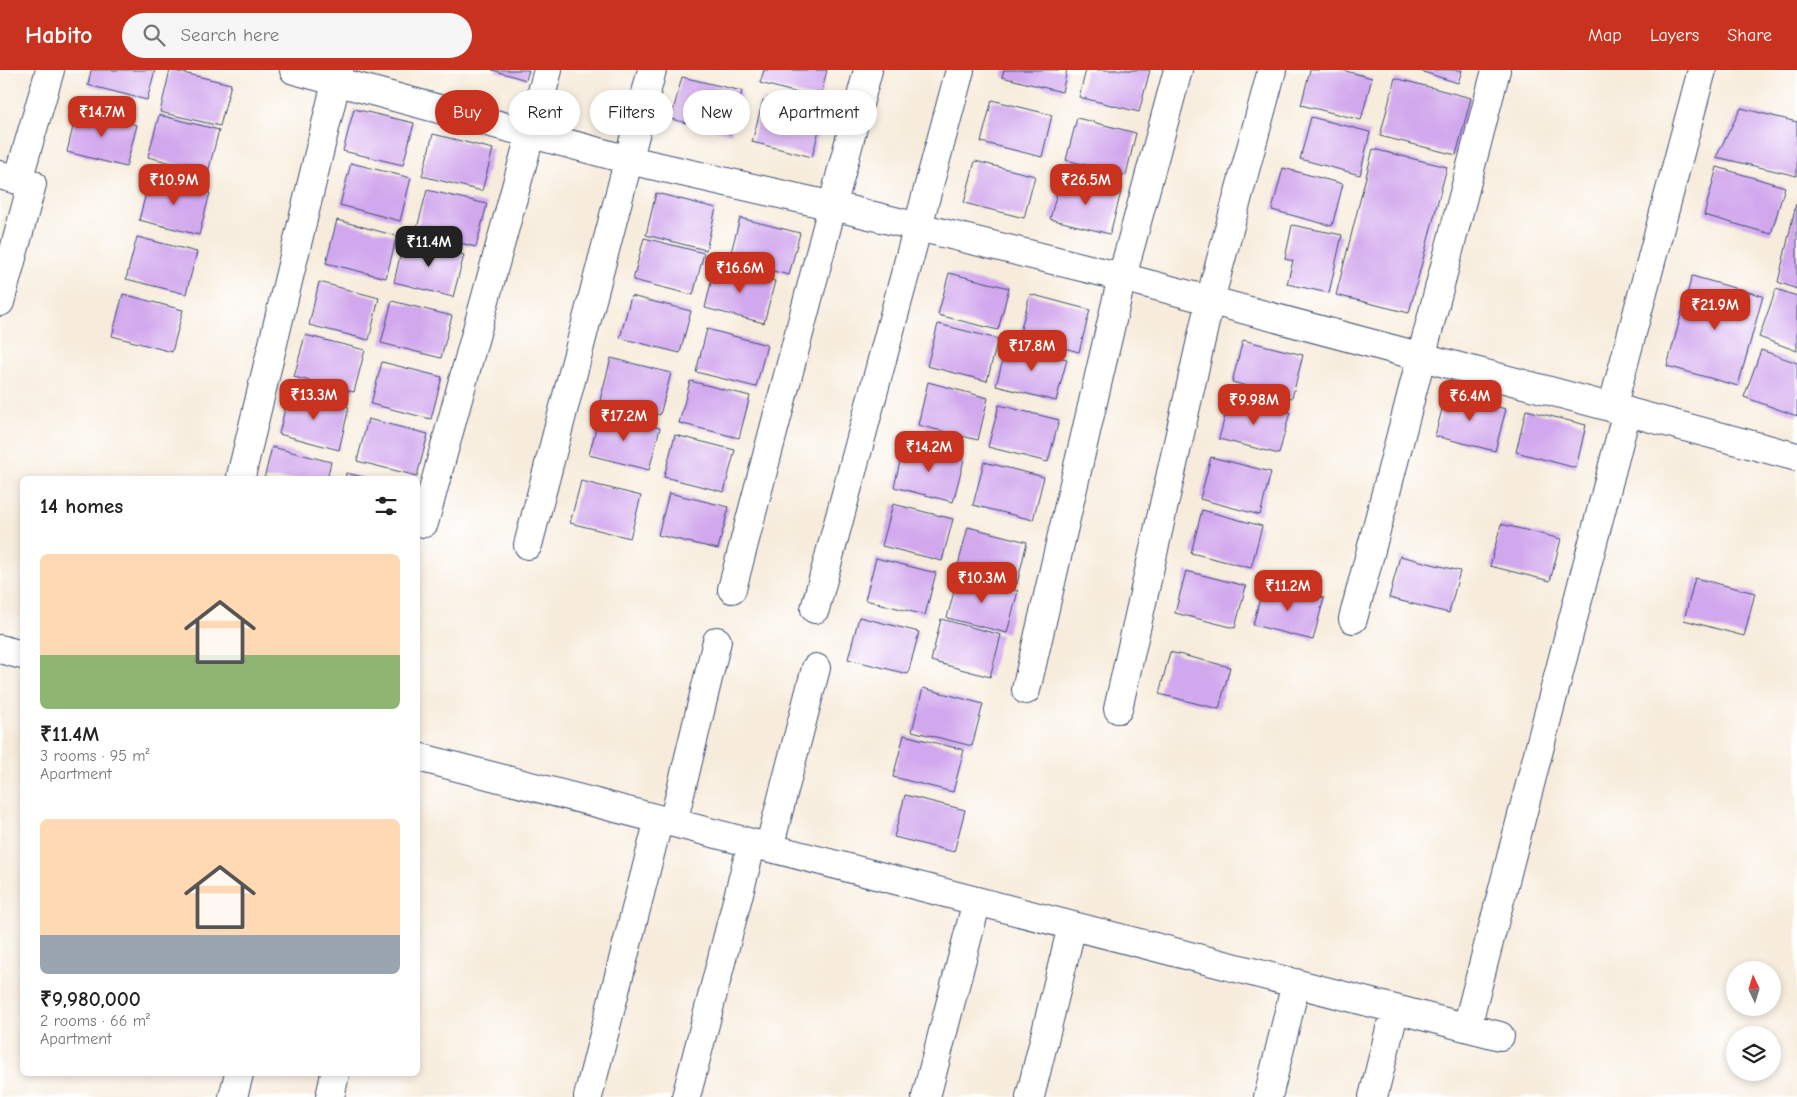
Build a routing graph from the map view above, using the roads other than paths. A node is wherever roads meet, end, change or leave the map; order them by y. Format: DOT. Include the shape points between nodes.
graph roads {
  1 [pos="50,70"];
  2 [pos="294,70"];
  3 [pos="548,70"];
  4 [pos="652,70"];
  5 [pos="868,70"];
  6 [pos="960,70"];
  7 [pos="1178,70"];
  8 [pos="1272,70"];
  9 [pos="1496,70"];
  10 [pos="1700,70"];
  11 [pos="337,75"];
  12 [pos="542,90"];
  13 [pos="509,128"];
  14 [pos="530,135"];
  15 [pos="534,135"];
  16 [pos="629,160"];
  17 [pos="9,178"];
  18 [pos="833,206"];
  19 [pos="919,227"];
  20 [pos="1122,277"];
  21 [pos="1210,300"];
  22 [pos="0,302"];
  23 [pos="1422,357"];
  24 [pos="1619,409"];
  25 [pos="1797,456"];
  26 [pos="241,476"];
  27 [pos="424,523"];
  28 [pos="528,545"];
  29 [pos="732,589"];
  30 [pos="816,609"];
  31 [pos="1353,619"];
  32 [pos="717,641"];
  33 [pos="0,649"];
  34 [pos="20,654"];
  35 [pos="816,668"];
  36 [pos="1026,690"];
  37 [pos="1118,709"];
  38 [pos="420,758"];
  39 [pos="666,821"];
  40 [pos="760,845"];
  41 [pos="977,901"];
  42 [pos="1072,926"];
  43 [pos="1296,983"];
  44 [pos="1395,1009"];
  45 [pos="1466,1027"];
  46 [pos="1500,1036"];
  47 [pos="238,1076"];
  48 [pos="335,1076"];
  49 [pos="233,1097"];
  50 [pos="330,1097"];
  51 [pos="588,1097"];
  52 [pos="686,1097"];
  53 [pos="926,1097"];
  54 [pos="1030,1097"];
  55 [pos="1268,1097"];
  56 [pos="1373,1097"];
  1 -- 17 [label="street"];
  2 -- 11 [label="street"];
  3 -- 12 [label="street"];
  4 -- 16 [label="street"];
  5 -- 18 [label="street"];
  6 -- 19 [label="street"];
  7 -- 20 [label="street"];
  8 -- 21 [label="street"];
  9 -- 23 [label="street"];
  10 -- 24 [label="street"];
  11 -- 13 [label="street"];
  11 -- 26 [label="street"];
  14 -- 27 [label="street"];
  15 -- 16 [label="street"];
  16 -- 18 [label="street"];
  16 -- 28 [label="street"];
  17 -- 22 [label="street" via="32,184"];
  18 -- 19 [label="street"];
  18 -- 29 [label="street"];
  19 -- 20 [label="street"];
  19 -- 30 [label="street"];
  20 -- 21 [label="street"];
  20 -- 36 [label="street"];
  21 -- 23 [label="street"];
  21 -- 37 [label="street"];
  23 -- 24 [label="street"];
  23 -- 31 [label="street"];
  24 -- 25 [label="street"];
  24 -- 45 [label="street"];
  32 -- 39 [label="street"];
  33 -- 34 [label="street"];
  35 -- 40 [label="street"];
  38 -- 39 [label="street"];
  39 -- 40 [label="street"];
  39 -- 51 [label="street"];
  40 -- 41 [label="street"];
  40 -- 52 [label="street"];
  41 -- 42 [label="street"];
  41 -- 53 [label="street"];
  42 -- 43 [label="street"];
  42 -- 54 [label="street"];
  43 -- 44 [label="street"];
  43 -- 55 [label="street"];
  44 -- 45 [label="street"];
  44 -- 56 [label="street"];
  45 -- 46 [label="street"];
  47 -- 49 [label="street"];
  48 -- 50 [label="street"];
}
